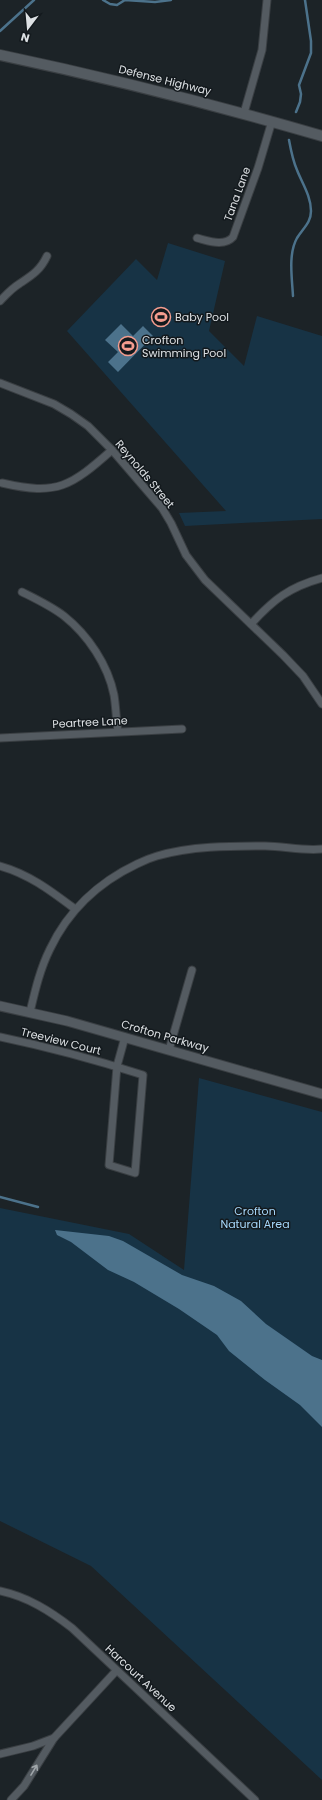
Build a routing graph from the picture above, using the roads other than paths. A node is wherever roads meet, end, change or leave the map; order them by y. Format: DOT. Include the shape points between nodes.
graph roads {
  1 [pos="267,0"];
  2 [pos="0,55"];
  3 [pos="244,113"];
  4 [pos="272,121"];
  5 [pos="322,136"];
  6 [pos="198,238"];
  7 [pos="47,256"];
  8 [pos="0,301"];
  9 [pos="0,383"];
  10 [pos="112,450"];
  11 [pos="2,483"];
  12 [pos="322,578"];
  13 [pos="22,592"];
  14 [pos="251,624"];
  15 [pos="322,704"];
  16 [pos="182,728"];
  17 [pos="118,731"];
  18 [pos="0,738"];
  19 [pos="322,849"];
  20 [pos="0,866"];
  21 [pos="75,909"];
  22 [pos="192,970"];
  23 [pos="0,1006"];
  24 [pos="30,1012"];
  25 [pos="124,1037"];
  26 [pos="0,1038"];
  27 [pos="169,1050"];
  28 [pos="117,1066"];
  29 [pos="322,1094"];
  30 [pos="0,1591"];
  31 [pos="116,1670"];
  32 [pos="54,1738"];
  33 [pos="0,1754"];
  34 [pos="11,1800"];
  35 [pos="255,1800"];
  1 -- 3 [label="street" via="262,50"];
  2 -- 3 [label="main road, Defense Highway" via="94,75"];
  3 -- 4 [label="main road, Defense Highway"];
  4 -- 5 [label="main road, Defense Highway"];
  4 -- 6 [label="street, Tana Lane" via="233,237 225,243"];
  7 -- 8 [label="street" via="36,273 18,284"];
  9 -- 10 [label="street, Reynolds Street" via="36,395 72,414"];
  10 -- 11 [label="street" via="84,474 67,484 34,489"];
  10 -- 14 [label="street, Reynolds Street" via="162,508 195,568"];
  12 -- 14 [label="street" via="284,593"];
  13 -- 17 [label="street" via="64,616 90,643 101,661 114,694"];
  14 -- 15 [label="street, Reynolds Street" via="303,676"];
  16 -- 17 [label="street, Peartree Lane"];
  17 -- 18 [label="street, Peartree Lane"];
  19 -- 21 [label="street" via="300,850 266,846 205,848 155,856 112,878"];
  20 -- 21 [label="street" via="43,885"];
  21 -- 24 [label="street" via="60,929 47,956"];
  22 -- 27 [label="street"];
  23 -- 24 [label="street, Crofton Parkway"];
  24 -- 25 [label="street, Crofton Parkway"];
  25 -- 27 [label="street, Crofton Parkway"];
  25 -- 28 [label="street"];
  26 -- 28 [label="street, Treeview Court"];
  27 -- 29 [label="street, Crofton Parkway"];
  28 -- 28 [label="street, Treeview Court" via="109,1165 136,1173 143,1075"];
  30 -- 31 [label="street, Harcourt Avenue" via="23,1598 56,1615"];
  31 -- 32 [label="street"];
  31 -- 35 [label="street, Harcourt Avenue"];
  32 -- 33 [label="street"];
  34 -- 32 [label="street, one-way" via="24,1786"];
}
